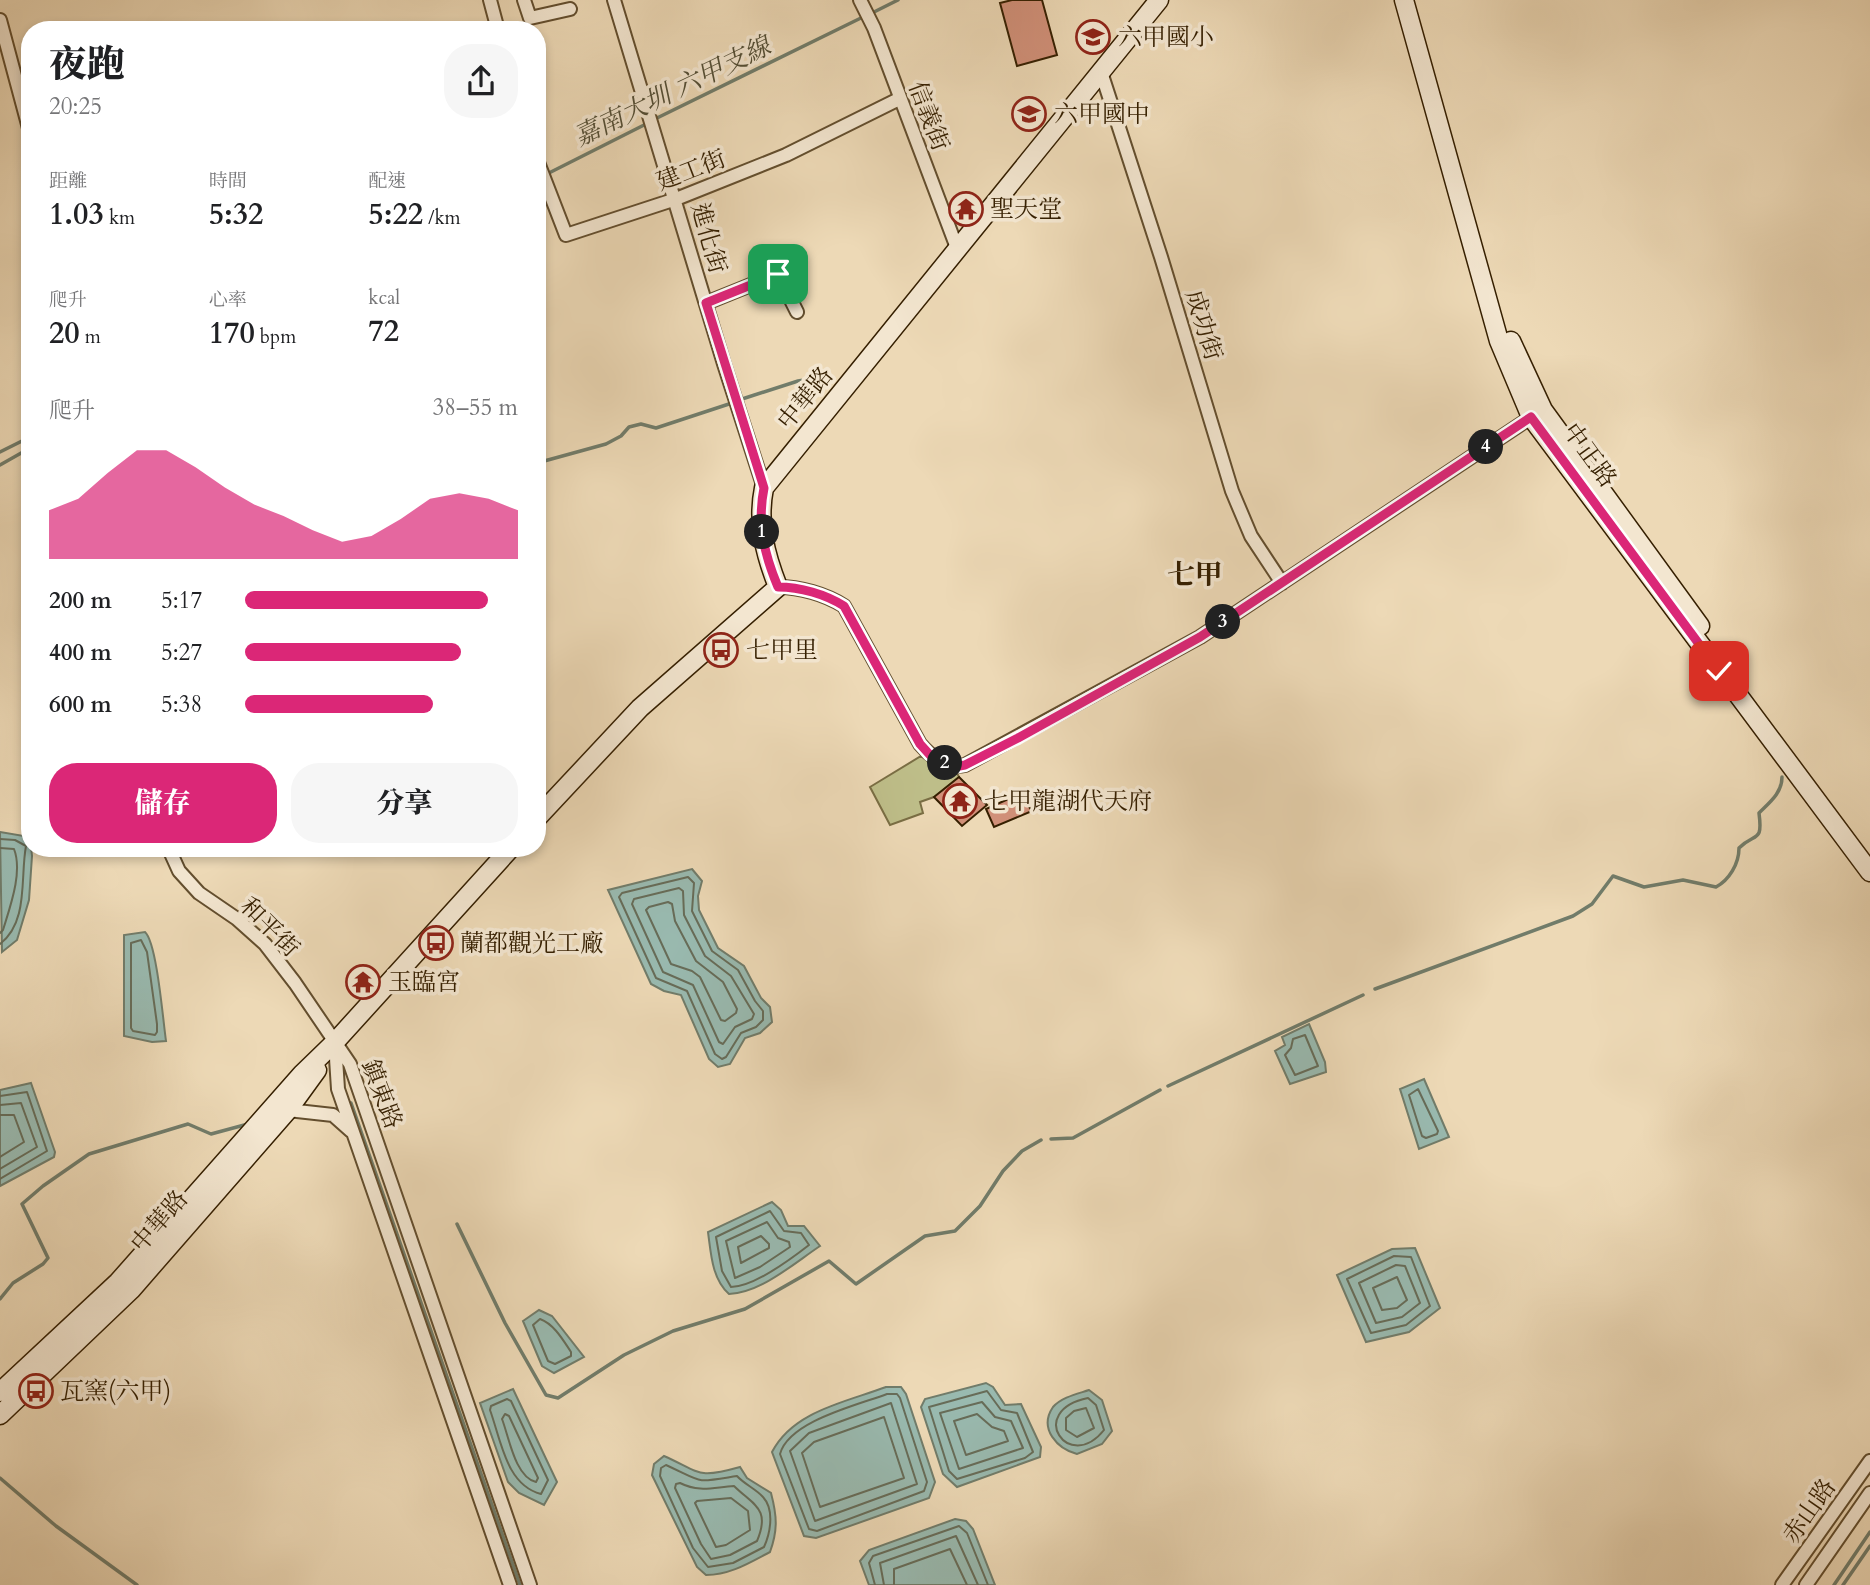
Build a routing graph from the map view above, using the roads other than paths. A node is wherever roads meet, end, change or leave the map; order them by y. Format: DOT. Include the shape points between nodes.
graph roads {
  1 [pos="490,0"];
  2 [pos="524,0"];
  3 [pos="614,0"];
  4 [pos="860,0"];
  5 [pos="1159,0"];
  6 [pos="1404,0"];
  7 [pos="1415,0"];
  8 [pos="570,9"];
  9 [pos="0,20"];
  10 [pos="496,21"];
  11 [pos="1101,72"];
  12 [pos="21,98"];
  13 [pos="899,99"];
  14 [pos="546,184"];
  15 [pos="676,199"];
  16 [pos="957,248"];
  17 [pos="706,303"];
  18 [pos="797,312"];
  19 [pos="1537,414"];
  20 [pos="764,488"];
  21 [pos="1282,583"];
  22 [pos="778,587"];
  23 [pos="546,808"];
  24 [pos="1870,853"];
  25 [pos="173,857"];
  26 [pos="503,857"];
  27 [pos="1870,872"];
  28 [pos="335,1042"];
  29 [pos="288,1110"];
  30 [pos="352,1132"];
  31 [pos="0,1392"];
  32 [pos="0,1415"];
  33 [pos="1870,1461"];
  34 [pos="1870,1493"];
  35 [pos="510,1585"];
  36 [pos="530,1585"];
  37 [pos="1782,1585"];
  38 [pos="1806,1585"];
  1 -- 10 [label="street"];
  2 -- 8 [label="street" via="530,18"];
  3 -- 15 [label="street, 進化街"];
  4 -- 13 [label="street, 信義街"];
  5 -- 11 [label="street, 中華路"];
  6 -- 19 [label="street, 中正路" via="1499,341"];
  7 -- 19 [label="street, 中正路" via="1509,337"];
  9 -- 12 [label="street"];
  11 -- 16 [label="street, 中華路"];
  11 -- 21 [label="street, 成功街" via="1231,491 1251,536"];
  13 -- 15 [label="street, 建工街" via="786,155"];
  13 -- 16 [label="street, 信義街"];
  14 -- 15 [label="street, 建工街" via="566,235"];
  15 -- 17 [label="street, 進化街"];
  16 -- 20 [label="street, 中華路"];
  17 -- 18 [label="street" via="778,274"];
  17 -- 20 [label="street, 進化街"];
  19 -- 21 [label="street"];
  19 -- 24 [label="street, 中正路"];
  19 -- 27 [label="street, 中正路"];
  20 -- 22 [label="street" via="761,526"];
  21 -- 22 [label="street" via="1169,656 1018,738 954,767 930,755 920,744 844,606 793,587"];
  22 -- 23 [label="street" via="640,708"];
  25 -- 28 [label="street, 和平街" via="199,893 265,944"];
  26 -- 28 [label="street, 中華路"];
  28 -- 29 [label="street, 中華路"];
  28 -- 30 [label="street, 鎮東路" via="338,1089"];
  28 -- 31 [label="street, 中華路" via="118,1282"];
  28 -- 36 [label="street, 鎮東路" via="351,1064"];
  29 -- 30 [label="street" via="333,1115"];
  29 -- 32 [label="street, 中華路" via="131,1290"];
  30 -- 35 [label="street, 鎮東路"];
  33 -- 37 [label="street, 赤山路"];
  34 -- 38 [label="street, 赤山路"];
}
